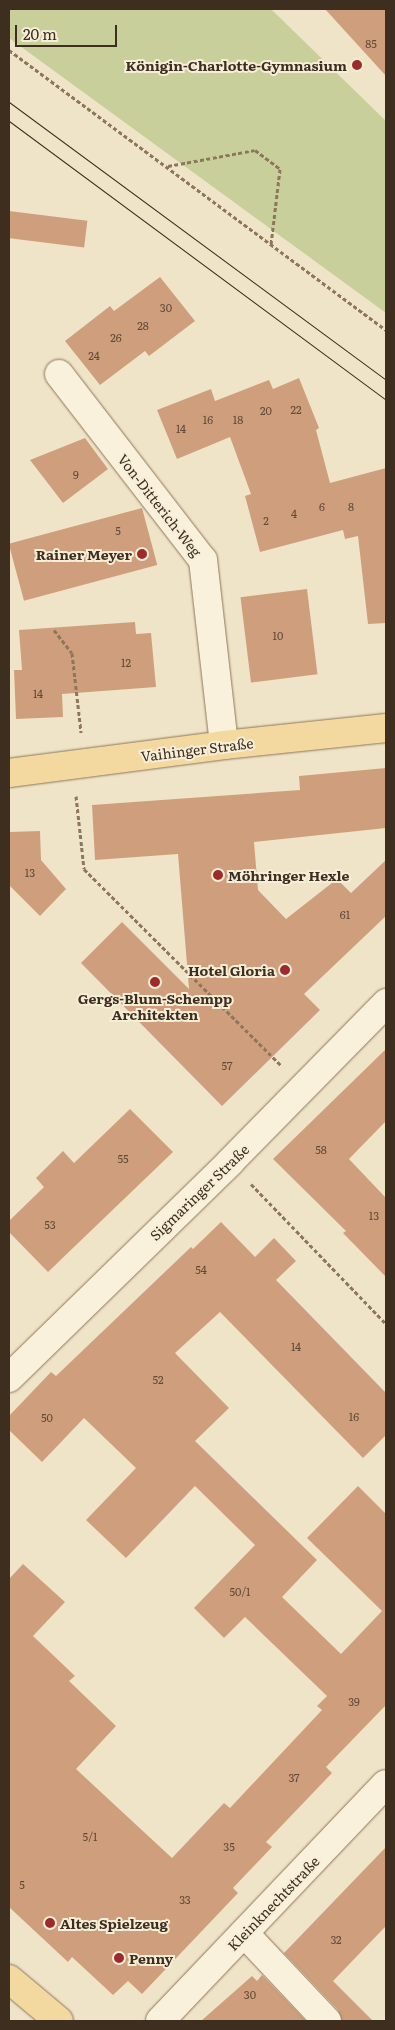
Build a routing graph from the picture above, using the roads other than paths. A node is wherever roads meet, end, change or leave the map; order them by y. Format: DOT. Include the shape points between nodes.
graph roads {
  1 [pos="59,374"];
  2 [pos="386,728"];
  3 [pos="224,745"];
  4 [pos="9,773"];
  5 [pos="386,1003"];
  6 [pos="9,1378"];
  7 [pos="386,1784"];
  8 [pos="244,1933"];
  9 [pos="9,1979"];
  10 [pos="59,2021"];
  11 [pos="160,2021"];
  12 [pos="327,2021"];
  1 -- 3 [label="street, Von-Ditterich-Weg" via="203,560"];
  2 -- 3 [label="main road, Vaihinger Straße"];
  3 -- 4 [label="main road, Vaihinger Straße"];
  5 -- 6 [label="street, Sigmaringer Straße" via="230,1162"];
  7 -- 8 [label="street, Kleinknechtstraße"];
  8 -- 11 [label="street, Kleinknechtstraße"];
  8 -- 12 [label="street"];
  9 -- 10 [label="main road"];
}
